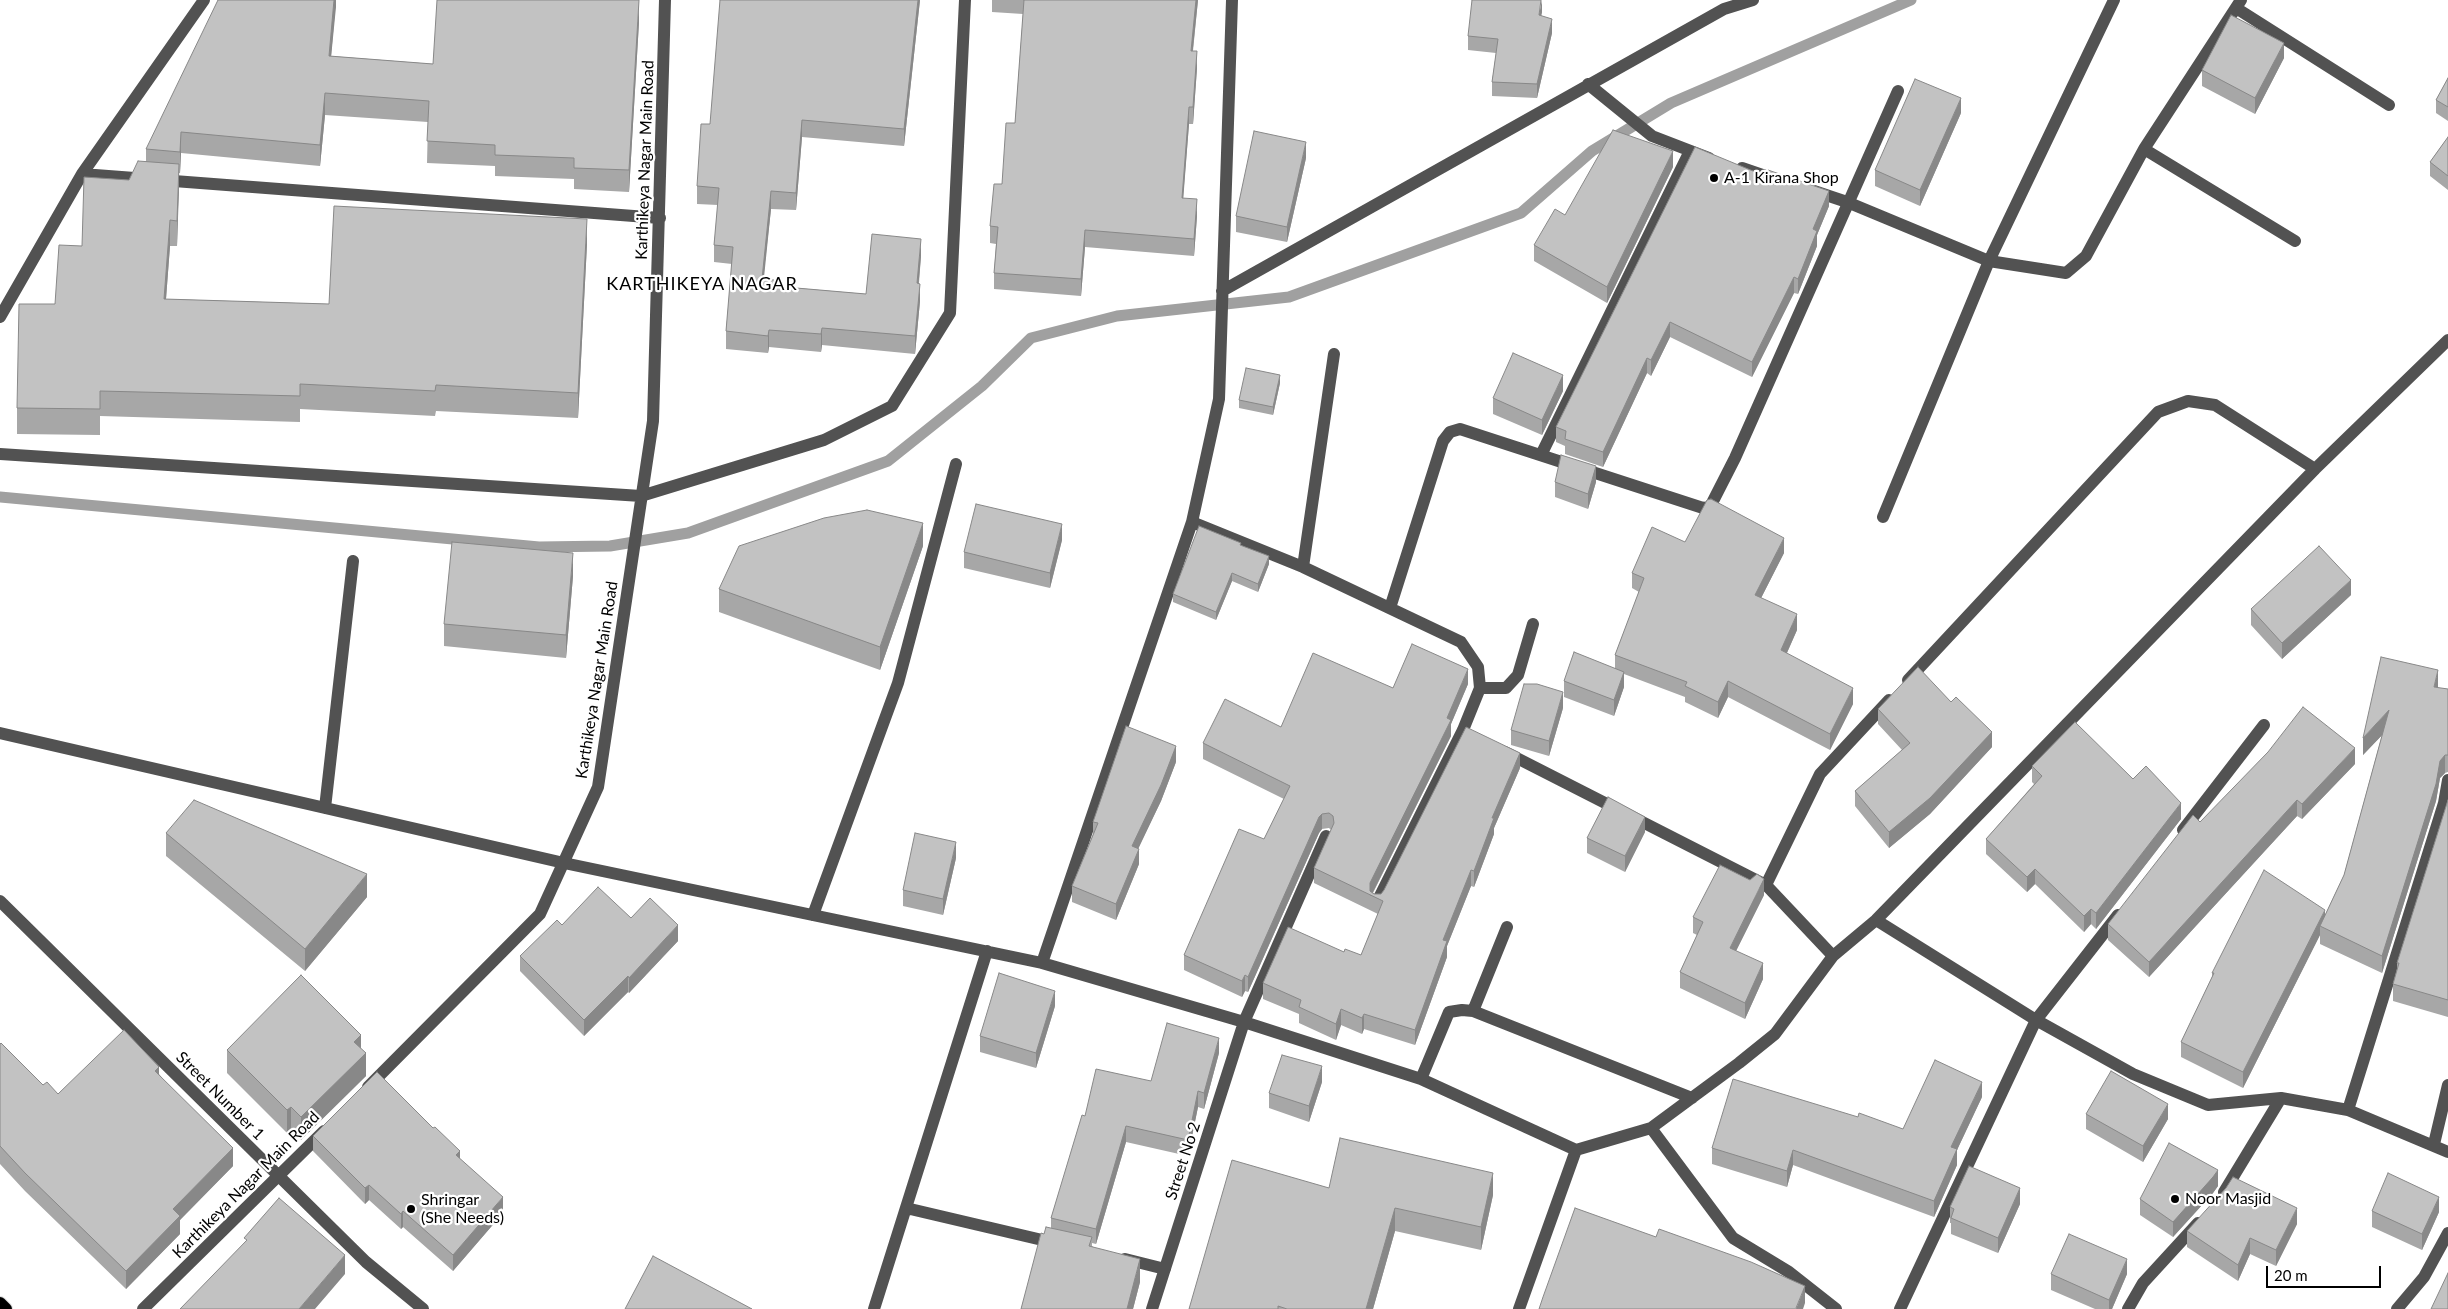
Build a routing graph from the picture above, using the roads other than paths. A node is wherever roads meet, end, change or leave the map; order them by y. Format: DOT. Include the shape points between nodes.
graph roads {
  1 [pos="204,0"];
  2 [pos="665,0"];
  3 [pos="965,0"];
  4 [pos="1232,0"];
  5 [pos="1753,0"];
  6 [pos="2114,0"];
  7 [pos="2238,4"];
  8 [pos="1724,5"];
  9 [pos="1588,84"];
  10 [pos="1898,91"];
  11 [pos="2389,106"];
  12 [pos="2144,150"];
  13 [pos="1690,151"];
  14 [pos="82,174"];
  15 [pos="1847,202"];
  16 [pos="660,218"];
  17 [pos="2295,241"];
  18 [pos="1989,261"];
  19 [pos="1222,291"];
  20 [pos="0,317"];
  21 [pos="2448,340"];
  22 [pos="1334,354"];
  23 [pos="0,454"];
  24 [pos="1540,455"];
  25 [pos="956,464"];
  26 [pos="2315,468"];
  27 [pos="641,496"];
  28 [pos="1883,517"];
  29 [pos="1192,522"];
  30 [pos="353,561"];
  31 [pos="1303,567"];
  32 [pos="1390,608"];
  33 [pos="1533,624"];
  34 [pos="1480,688"];
  35 [pos="2264,725"];
  36 [pos="0,733"];
  37 [pos="1490,744"];
  38 [pos="2448,780"];
  39 [pos="325,808"];
  40 [pos="1326,836"];
  41 [pos="2174,842"];
  42 [pos="564,863"];
  43 [pos="1766,885"];
  44 [pos="0,901"];
  45 [pos="1377,902"];
  46 [pos="2126,904"];
  47 [pos="813,915"];
  48 [pos="1876,920"];
  49 [pos="1507,927"];
  50 [pos="987,951"];
  51 [pos="1833,956"];
  52 [pos="1042,962"];
  53 [pos="1472,1011"];
  54 [pos="2036,1020"];
  55 [pos="1244,1022"];
  56 [pos="1421,1079"];
  57 [pos="2448,1085"];
  58 [pos="361,1094"];
  59 [pos="1692,1098"];
  60 [pos="2281,1098"];
  61 [pos="2348,1110"];
  62 [pos="333,1121"];
  63 [pos="1652,1128"];
  64 [pos="2434,1144"];
  65 [pos="1576,1150"];
  66 [pos="2448,1152"];
  67 [pos="278,1177"];
  68 [pos="906,1208"];
  69 [pos="2448,1233"];
  70 [pos="1069,1246"];
  71 [pos="1117,1257"];
  72 [pos="1165,1269"];
  73 [pos="0,1303"];
  74 [pos="6,1309"];
  75 [pos="143,1309"];
  76 [pos="423,1309"];
  77 [pos="874,1309"];
  78 [pos="1152,1309"];
  79 [pos="1519,1309"];
  80 [pos="1836,1309"];
  81 [pos="1900,1309"];
  82 [pos="2128,1309"];
  83 [pos="2397,1309"];
  1 -- 14 [label="street"];
  2 -- 16 [label="street, Karthikeya Nagar Main Road"];
  3 -- 27 [label="street" via="950,313 892,406 824,440"];
  4 -- 19 [label="street"];
  5 -- 8 [label="street"];
  6 -- 18 [label="street"];
  7 -- 11 [label="street"];
  7 -- 12 [label="street"];
  8 -- 9 [label="street"];
  9 -- 13 [label="street" via="1652,136"];
  9 -- 19 [label="street"];
  10 -- 15 [label="street"];
  12 -- 17 [label="street"];
  12 -- 18 [label="street" via="2086,256 2066,273"];
  13 -- 15 [label="street"];
  13 -- 24 [label="street"];
  14 -- 16 [label="street"];
  14 -- 20 [label="street"];
  15 -- 18 [label="street"];
  15 -- 24 [label="street" via="1735,458 1710,507 1703,508"];
  16 -- 27 [label="street, Karthikeya Nagar Main Road" via="653,420"];
  18 -- 28 [label="street"];
  19 -- 29 [label="street" via="1219,399"];
  21 -- 26 [label="street"];
  22 -- 31 [label="street"];
  23 -- 27 [label="street"];
  24 -- 32 [label="street" via="1460,429 1450,432 1442,441"];
  25 -- 47 [label="street" via="898,683"];
  26 -- 43 [label="street" via="2215,405 2188,401 2158,412 1820,774"];
  26 -- 48 [label="street"];
  27 -- 42 [label="street, Karthikeya Nagar Main Road" via="598,787"];
  29 -- 31 [label="street"];
  29 -- 52 [label="street"];
  30 -- 39 [label="street"];
  31 -- 32 [label="street"];
  32 -- 34 [label="street" via="1461,642 1478,667"];
  33 -- 34 [label="street" via="1518,675 1506,688"];
  34 -- 45 [label="street" via="1468,732"];
  35 -- 41 [label="street"];
  36 -- 39 [label="street"];
  37 -- 43 [label="street"];
  38 -- 61 [label="street" via="2444,803"];
  39 -- 42 [label="street"];
  40 -- 55 [label="street, Street No 2"];
  42 -- 47 [label="street"];
  42 -- 58 [label="street, Karthikeya Nagar Main Road" via="540,914"];
  43 -- 51 [label="street"];
  44 -- 67 [label="street, Street Number 1"];
  46 -- 54 [label="street"];
  47 -- 50 [label="street"];
  48 -- 51 [label="street"];
  48 -- 54 [label="street"];
  49 -- 53 [label="street"];
  50 -- 52 [label="street"];
  50 -- 68 [label="street"];
  51 -- 59 [label="street" via="1775,1034"];
  52 -- 55 [label="street"];
  53 -- 56 [label="street" via="1450,1012"];
  53 -- 59 [label="street"];
  54 -- 60 [label="street" via="2133,1074 2208,1105"];
  54 -- 81 [label="street"];
  55 -- 56 [label="street"];
  55 -- 72 [label="street, Street No 2"];
  56 -- 65 [label="street"];
  57 -- 64 [label="street"];
  59 -- 63 [label="street"];
  60 -- 61 [label="street"];
  60 -- 82 [label="street" via="2210,1209 2143,1283"];
  61 -- 64 [label="street"];
  62 -- 67 [label="street, Karthikeya Nagar Main Road"];
  63 -- 65 [label="street"];
  63 -- 80 [label="street" via="1733,1238 1789,1272"];
  64 -- 66 [label="street"];
  65 -- 79 [label="street"];
  67 -- 75 [label="street, Karthikeya Nagar Main Road"];
  67 -- 76 [label="street, Street Number 1" via="366,1262"];
  68 -- 70 [label="street"];
  68 -- 77 [label="street"];
  69 -- 83 [label="street" via="2424,1277"];
  71 -- 72 [label="street"];
  72 -- 78 [label="street, Street No 2"];
  73 -- 74 [label="main road"];
}
